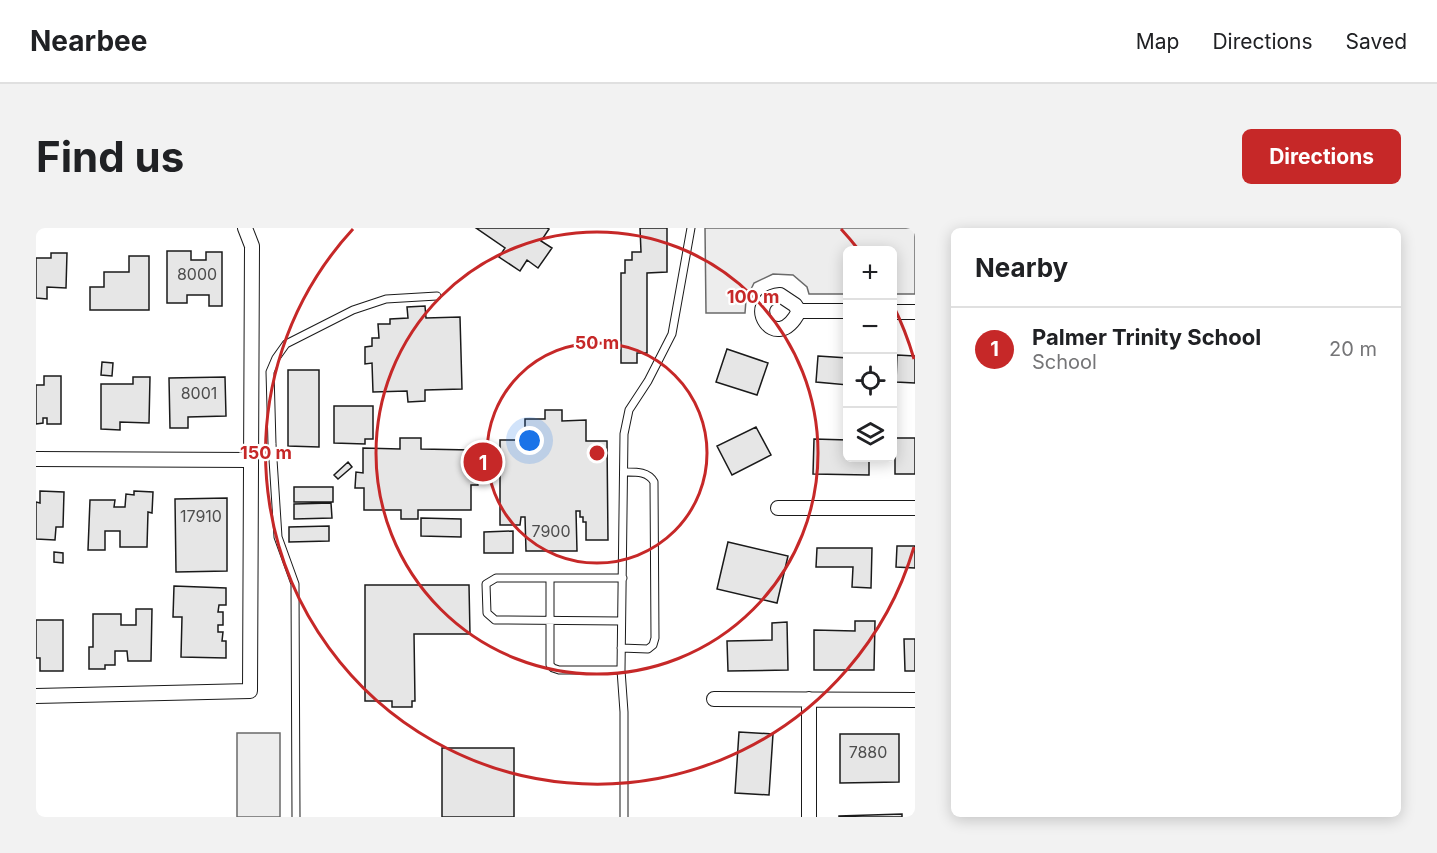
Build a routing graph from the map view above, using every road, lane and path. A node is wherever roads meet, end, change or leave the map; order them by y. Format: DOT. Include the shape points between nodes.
graph roads {
  1 [pos="245,228"];
  2 [pos="691,228"];
  3 [pos="437,296"];
  4 [pos="799,311"];
  5 [pos="843,311"];
  6 [pos="897,312"];
  7 [pos="915,312"];
  8 [pos="36,459"];
  9 [pos="250,460"];
  10 [pos="624,472"];
  11 [pos="915,507"];
  12 [pos="778,508"];
  13 [pos="550,578"];
  14 [pos="623,578"];
  15 [pos="549,620"];
  16 [pos="621,621"];
  17 [pos="621,648"];
  18 [pos="621,670"];
  19 [pos="36,696"];
  20 [pos="714,699"];
  21 [pos="809,699"];
  22 [pos="915,700"];
  23 [pos="296,817"];
  24 [pos="624,817"];
  25 [pos="809,817"];
  1 -- 9 [label="street" via="252,246"];
  2 -- 10 [label="lane" via="672,334 629,410 624,434"];
  3 -- 23 [label="lane" via="386,299 353,310 286,344 270,372 278,537 295,584"];
  4 -- 5 [label="street"];
  6 -- 7 [label="street"];
  8 -- 9 [label="street"];
  9 -- 19 [label="street" via="250,691"];
  10 -- 14 [label="lane"];
  10 -- 17 [label="lane" via="645,474 654,482 655,638 648,649"];
  11 -- 12 [label="street"];
  13 -- 14 [label="lane"];
  13 -- 15 [label="lane"];
  13 -- 15 [label="lane" via="496,578 486,584 490,618"];
  14 -- 16 [label="lane"];
  15 -- 16 [label="lane"];
  15 -- 18 [label="lane" via="549,658 553,668"];
  16 -- 17 [label="lane"];
  17 -- 18 [label="lane"];
  18 -- 24 [label="lane"];
  20 -- 21 [label="street"];
  21 -- 22 [label="street"];
  21 -- 25 [label="street"];
}
